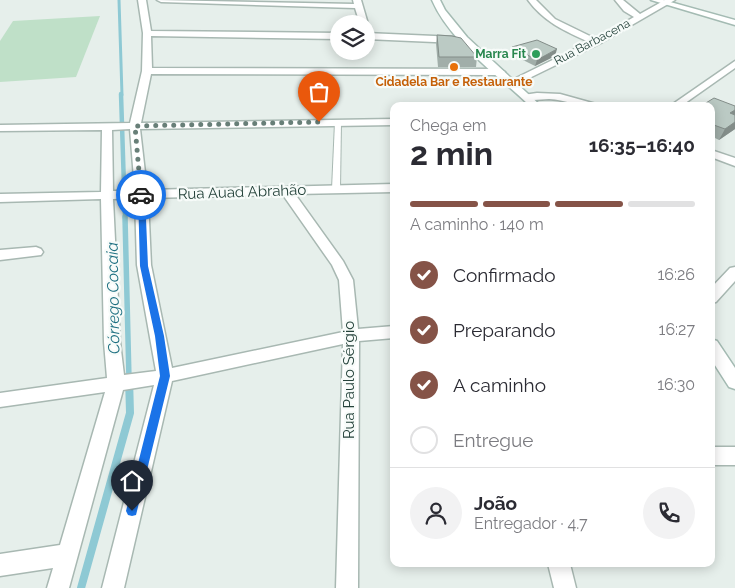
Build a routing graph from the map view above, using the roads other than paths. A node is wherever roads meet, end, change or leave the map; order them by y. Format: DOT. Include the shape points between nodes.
graph roads {
  1 [pos="142,0"];
  2 [pos="161,0"];
  3 [pos="436,0"];
  4 [pos="532,0"];
  5 [pos="618,0"];
  6 [pos="655,0"];
  7 [pos="668,2"];
  8 [pos="358,3"];
  9 [pos="639,17"];
  10 [pos="735,23"];
  11 [pos="147,33"];
  12 [pos="459,33"];
  13 [pos="375,35"];
  14 [pos="330,36"];
  15 [pos="429,38"];
  16 [pos="467,41"];
  17 [pos="596,42"];
  18 [pos="489,61"];
  19 [pos="735,64"];
  20 [pos="147,71"];
  21 [pos="469,72"];
  22 [pos="500,72"];
  23 [pos="512,82"];
  24 [pos="527,96"];
  25 [pos="532,102"];
  26 [pos="581,102"];
  27 [pos="681,102"];
  28 [pos="338,122"];
  29 [pos="390,122"];
  30 [pos="110,126"];
  31 [pos="133,126"];
  32 [pos="0,128"];
  33 [pos="715,154"];
  34 [pos="735,162"];
  35 [pos="390,188"];
  36 [pos="336,189"];
  37 [pos="286,190"];
  38 [pos="137,195"];
  39 [pos="111,196"];
  40 [pos="0,198"];
  41 [pos="36,252"];
  42 [pos="0,255"];
  43 [pos="735,272"];
  44 [pos="715,294"];
  45 [pos="390,332"];
  46 [pos="351,336"];
  47 [pos="715,351"];
  48 [pos="160,377"];
  49 [pos="735,382"];
  50 [pos="121,384"];
  51 [pos="0,400"];
  52 [pos="715,456"];
  53 [pos="735,456"];
  54 [pos="68,555"];
  55 [pos="0,565"];
  56 [pos="560,567"];
  57 [pos="58,588"];
  58 [pos="113,588"];
  59 [pos="347,588"];
  60 [pos="565,588"];
  1 -- 11 [label="street"];
  2 -- 8 [label="street"];
  3 -- 12 [label="street" via="437,7"];
  4 -- 17 [label="street" via="552,20"];
  5 -- 9 [label="street"];
  6 -- 7 [label="street"];
  7 -- 9 [label="street, Rua Barbacena"];
  7 -- 10 [label="street"];
  9 -- 17 [label="street, Rua Barbacena"];
  11 -- 14 [label="street"];
  11 -- 20 [label="street"];
  12 -- 15 [label="street"];
  12 -- 16 [label="street"];
  13 -- 15 [label="street"];
  15 -- 16 [label="street"];
  16 -- 18 [label="street"];
  17 -- 23 [label="street, Rua Barbacena"];
  18 -- 21 [label="street"];
  18 -- 22 [label="street"];
  19 -- 27 [label="street"];
  20 -- 21 [label="street"];
  20 -- 31 [label="street"];
  21 -- 22 [label="street"];
  22 -- 23 [label="street"];
  23 -- 24 [label="street"];
  24 -- 25 [label="street"];
  24 -- 26 [label="street" via="562,95"];
  28 -- 29 [label="street"];
  28 -- 31 [label="street"];
  28 -- 36 [label="lane"];
  30 -- 31 [label="street"];
  30 -- 32 [label="street"];
  30 -- 39 [label="street"];
  31 -- 38 [label="street"];
  33 -- 34 [label="street"];
  35 -- 36 [label="street, Rua Auad Abrahão"];
  36 -- 37 [label="street, Rua Auad Abrahão"];
  37 -- 38 [label="street, Rua Auad Abrahão"];
  37 -- 46 [label="street, Rua Paulo Sérgio" via="343,271"];
  38 -- 39 [label="street, Rua Auad Abrahão"];
  38 -- 48 [label="street" via="144,266 160,336"];
  39 -- 40 [label="street, Rua Auad Abrahão"];
  39 -- 50 [label="street" via="112,342"];
  41 -- 42 [label="street"];
  43 -- 44 [label="street"];
  45 -- 46 [label="street"];
  46 -- 48 [label="street"];
  46 -- 59 [label="street, Rua Paulo Sérgio"];
  47 -- 49 [label="street"];
  48 -- 50 [label="street"];
  48 -- 58 [label="street"];
  50 -- 51 [label="street"];
  50 -- 54 [label="street"];
  52 -- 53 [label="street"];
  54 -- 55 [label="street"];
  54 -- 57 [label="street"];
  56 -- 60 [label="street"];
}
